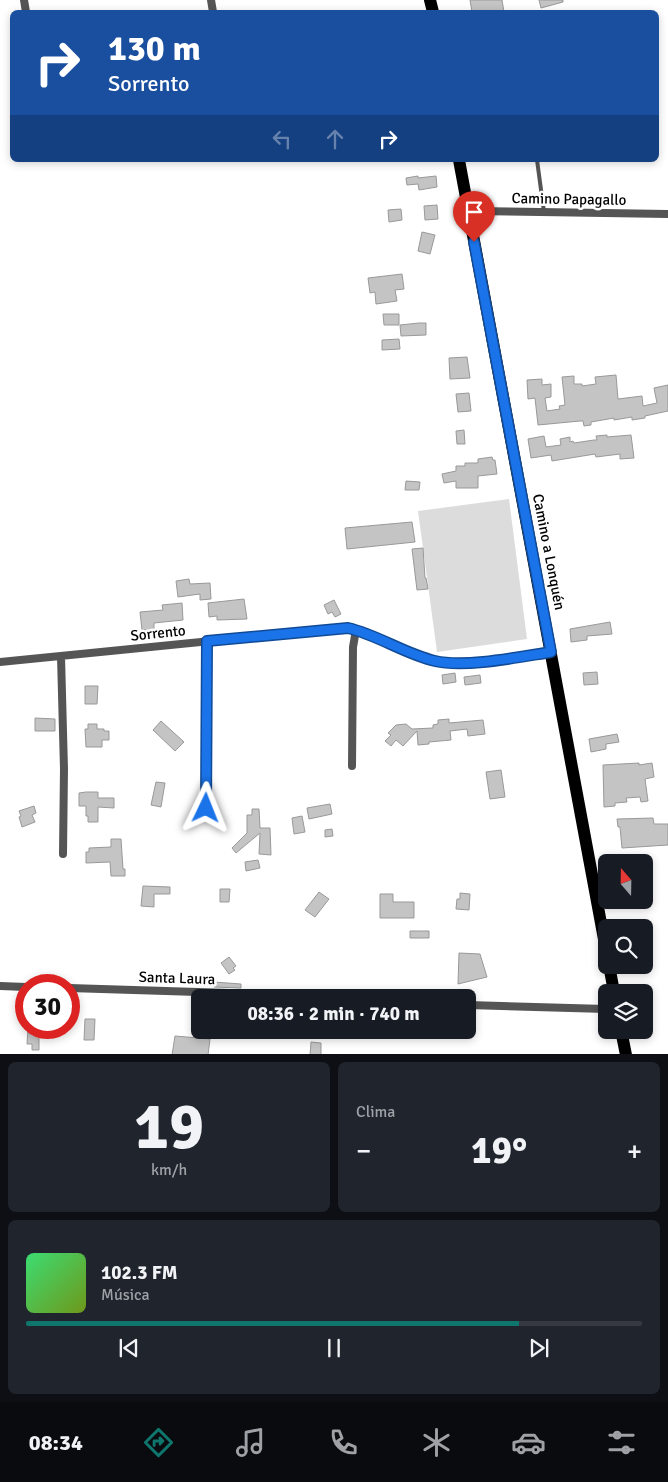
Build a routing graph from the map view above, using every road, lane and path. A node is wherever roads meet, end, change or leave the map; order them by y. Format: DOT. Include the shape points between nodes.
graph roads {
  1 [pos="460,162"];
  2 [pos="537,162"];
  3 [pos="469,211"];
  4 [pos="544,212"];
  5 [pos="668,214"];
  6 [pos="356,630"];
  7 [pos="207,641"];
  8 [pos="551,652"];
  9 [pos="61,656"];
  10 [pos="0,662"];
  11 [pos="352,766"];
  12 [pos="206,808"];
  13 [pos="64,854"];
  14 [pos="600,919"];
  15 [pos="0,986"];
  16 [pos="15,987"];
  17 [pos="80,988"];
  18 [pos="191,992"];
  19 [pos="476,1004"];
  20 [pos="598,1009"];
  21 [pos="623,1039"];
  22 [pos="626,1054"];
  1 -- 3 [label="main road, Camino a Lonquén"];
  2 -- 4 [label="lane"];
  3 -- 4 [label="street, Camino Papagallo"];
  3 -- 8 [label="main road, Camino a Lonquén"];
  4 -- 5 [label="street, Camino Papagallo"];
  6 -- 7 [label="street, Sorrento" via="341,628"];
  6 -- 8 [label="street, Sorrento" via="443,663 470,663"];
  6 -- 11 [label="street"];
  7 -- 9 [label="street, Sorrento"];
  7 -- 12 [label="street"];
  8 -- 14 [label="main road, Camino a Lonquén"];
  9 -- 10 [label="street, Sorrento"];
  9 -- 13 [label="street"];
  15 -- 16 [label="street"];
  17 -- 18 [label="street, Santa Laura"];
  19 -- 20 [label="street"];
  21 -- 22 [label="main road"];
}
